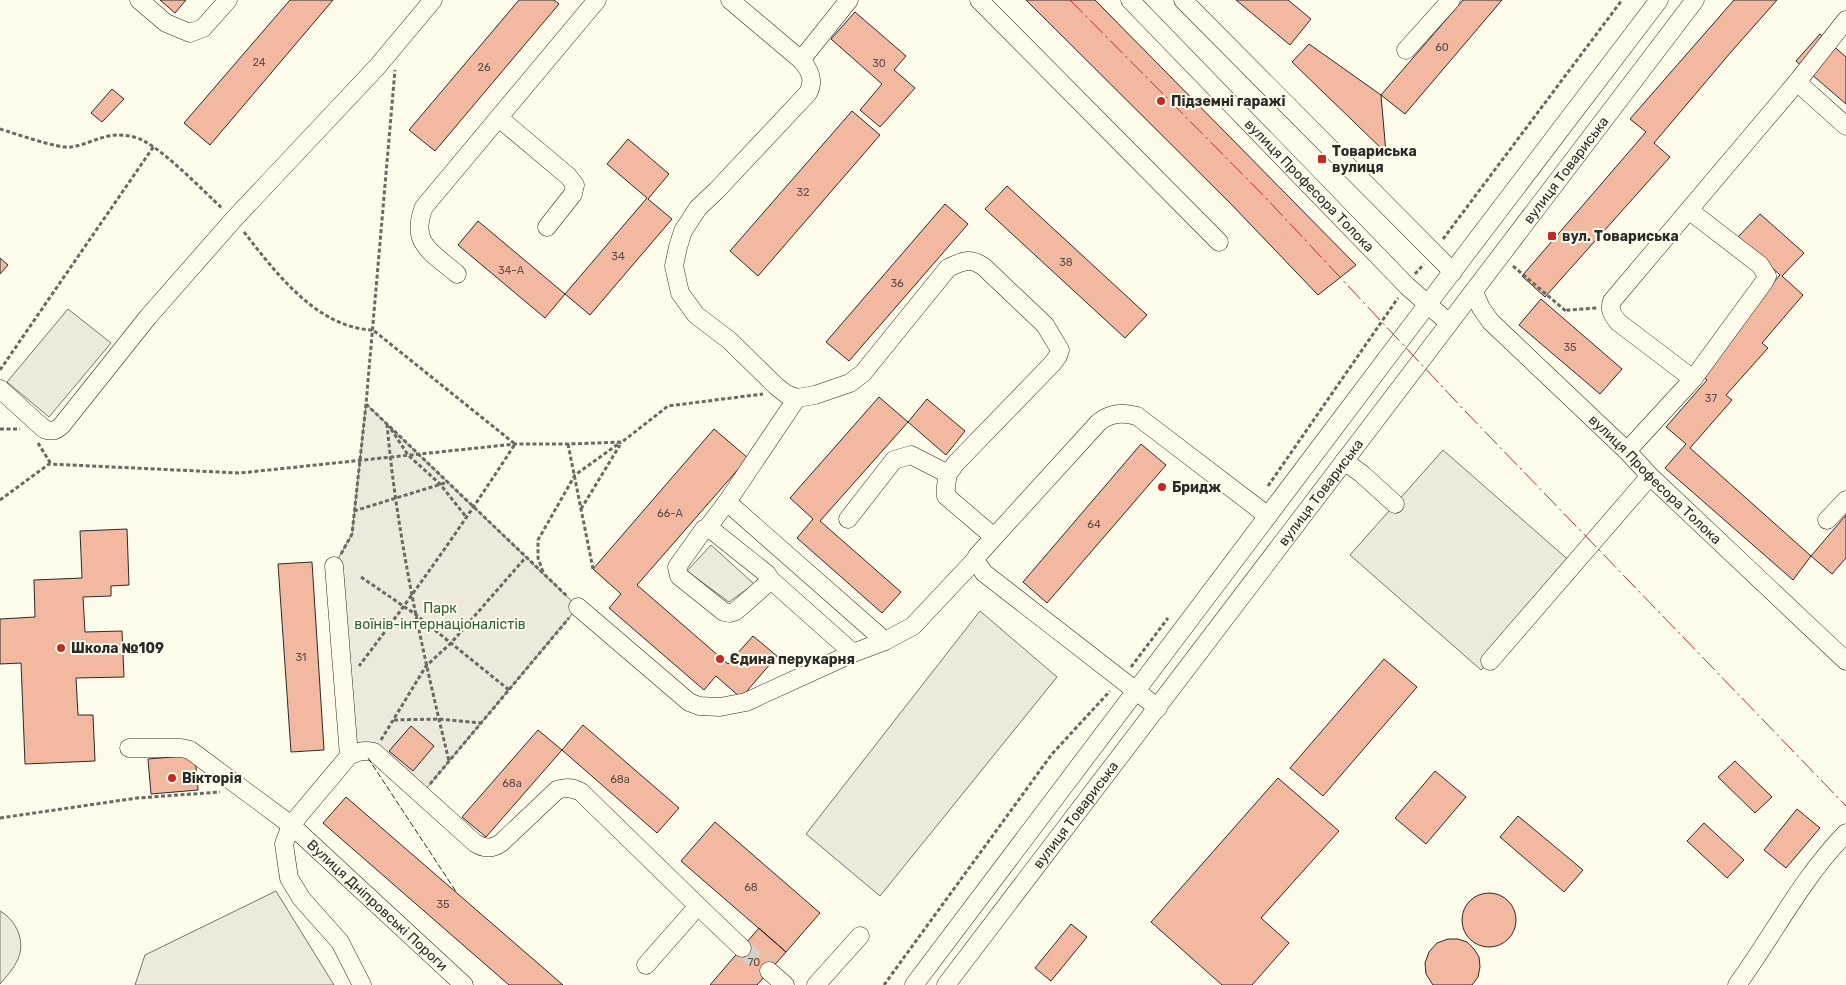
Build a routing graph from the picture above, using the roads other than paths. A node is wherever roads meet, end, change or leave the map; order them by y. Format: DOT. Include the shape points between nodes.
graph roads {
  1 [pos="139,0"];
  2 [pos="228,0"];
  3 [pos="434,0"];
  4 [pos="597,0"];
  5 [pos="730,0"];
  6 [pos="849,0"];
  7 [pos="979,0"];
  8 [pos="1130,0"];
  9 [pos="1183,0"];
  10 [pos="1451,0"];
  11 [pos="1659,0"];
  12 [pos="1695,0"];
  13 [pos="1846,20"];
  14 [pos="1406,50"];
  15 [pos="801,60"];
  16 [pos="1797,82"];
  17 [pos="499,118"];
  18 [pos="1846,126"];
  19 [pos="1690,211"];
  20 [pos="547,227"];
  21 [pos="1219,242"];
  22 [pos="1453,272"];
  23 [pos="457,274"];
  24 [pos="1474,292"];
  25 [pos="1427,305"];
  26 [pos="1449,323"];
  27 [pos="1693,379"];
  28 [pos="0,389"];
  29 [pos="790,395"];
  30 [pos="1627,451"];
  31 [pos="1344,460"];
  32 [pos="948,474"];
  33 [pos="1650,476"];
  34 [pos="1846,500"];
  35 [pos="728,502"];
  36 [pos="1395,504"];
  37 [pos="1268,516"];
  38 [pos="848,519"];
  39 [pos="1827,520"];
  40 [pos="708,527"];
  41 [pos="994,537"];
  42 [pos="1250,541"];
  43 [pos="1272,557"];
  44 [pos="975,560"];
  45 [pos="334,566"];
  46 [pos="771,580"];
  47 [pos="578,607"];
  48 [pos="885,641"];
  49 [pos="853,653"];
  50 [pos="1490,661"];
  51 [pos="1846,661"];
  52 [pos="1136,692"];
  53 [pos="1158,708"];
  54 [pos="130,748"];
  55 [pos="349,756"];
  56 [pos="291,825"];
  57 [pos="1846,833"];
  58 [pos="698,906"];
  59 [pos="860,936"];
  60 [pos="742,948"];
  61 [pos="646,965"];
  62 [pos="769,972"];
  63 [pos="362,985"];
  64 [pos="464,985"];
  65 [pos="785,985"];
  66 [pos="816,985"];
  67 [pos="914,985"];
  68 [pos="946,985"];
  69 [pos="1737,985"];
  1 -- 2 [label="street" via="166,23 190,33 203,28"];
  3 -- 28 [label="street" via="377,67 234,219 148,317 62,425 51,432 44,429"];
  4 -- 17 [label="street"];
  5 -- 15 [label="street"];
  6 -- 15 [label="street"];
  7 -- 21 [label="street"];
  8 -- 25 [label="street, вулиця Професора Толока"];
  9 -- 22 [label="street"];
  10 -- 14 [label="street"];
  11 -- 22 [label="street, вулиця Товариська"];
  12 -- 24 [label="street, вулиця Товариська"];
  13 -- 16 [label="street"];
  15 -- 29 [label="street" via="811,77 808,93 698,208 683,231 674,266 680,293 696,315"];
  16 -- 18 [label="street"];
  16 -- 19 [label="street"];
  17 -- 20 [label="street" via="562,170 575,186 573,194"];
  17 -- 23 [label="street" via="424,207 418,224 421,242"];
  19 -- 27 [label="street" via="1760,265 1767,276"];
  19 -- 27 [label="street" via="1619,291 1610,308 1618,322"];
  22 -- 25 [label="street, вулиця Товариська"];
  24 -- 26 [label="street, вулиця Товариська"];
  24 -- 30 [label="street, вулиця Професора Толока" via="1491,322"];
  25 -- 26 [label="street, вулиця Професора Толока"];
  25 -- 37 [label="street, вулиця Товариська"];
  26 -- 31 [label="street, вулиця Товариська"];
  27 -- 30 [label="street"];
  29 -- 32 [label="street" via="815,395 850,383 863,373 948,268 969,260 977,262 1045,325 1060,350 1052,364 969,448"];
  29 -- 35 [label="street"];
  30 -- 33 [label="street, вулиця Професора Толока"];
  31 -- 36 [label="street"];
  31 -- 43 [label="street, вулиця Товариська"];
  32 -- 38 [label="street" via="911,456 894,460"];
  32 -- 41 [label="street" via="946,496"];
  33 -- 50 [label="street"];
  33 -- 51 [label="street, вулиця Професора Толока"];
  34 -- 39 [label="street"];
  35 -- 40 [label="street"];
  35 -- 48 [label="street"];
  37 -- 41 [label="street" via="1137,416 1125,413 1107,416 1099,422"];
  37 -- 42 [label="street, вулиця Товариська"];
  40 -- 46 [label="street"];
  40 -- 46 [label="street" via="679,563 679,576 724,612 730,613 742,607"];
  41 -- 44 [label="street"];
  42 -- 43 [label="street"];
  42 -- 52 [label="street, вулиця Товариська"];
  43 -- 53 [label="street, вулиця Товариська"];
  44 -- 48 [label="street" via="913,626"];
  44 -- 52 [label="street" via="984,574"];
  45 -- 55 [label="street"];
  46 -- 49 [label="street"];
  47 -- 49 [label="street" via="689,702 699,706 720,707 746,702"];
  48 -- 49 [label="street"];
  52 -- 53 [label="street"];
  52 -- 67 [label="street, вулиця Товариська"];
  53 -- 68 [label="street, вулиця Товариська"];
  54 -- 56 [label="street" via="190,750"];
  55 -- 56 [label="street"];
  55 -- 58 [label="street" via="358,751 374,752 483,848 501,842 557,790 576,789"];
  56 -- 63 [label="street" via="284,844 289,878 301,898 340,942"];
  56 -- 64 [label="street, Вулиця Дніпровські Пороги"];
  57 -- 69 [label="street" via="1813,870"];
  58 -- 60 [label="street"];
  58 -- 61 [label="street"];
  59 -- 66 [label="street"];
  62 -- 65 [label="street"];
}
